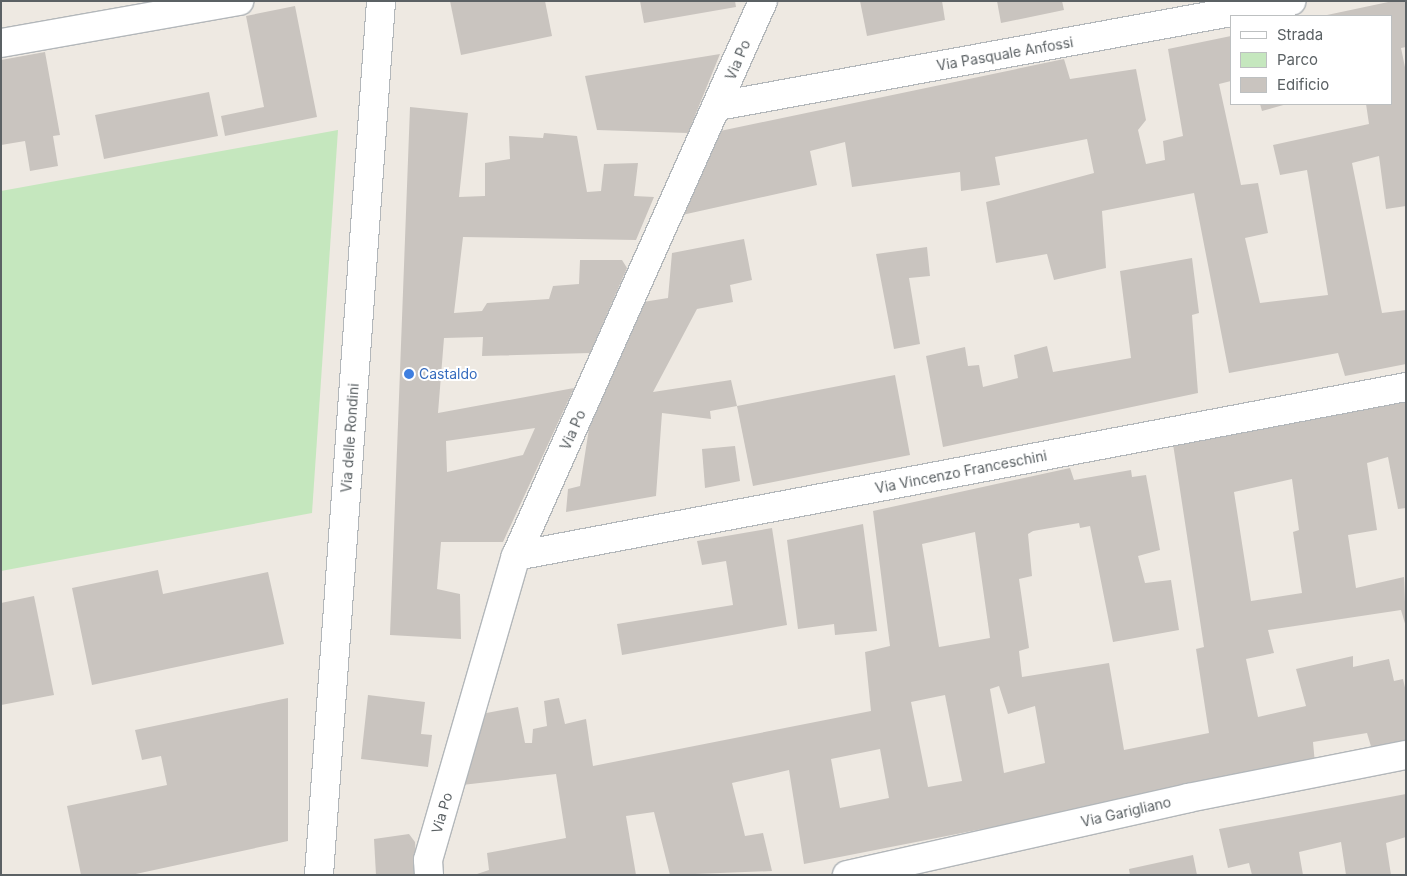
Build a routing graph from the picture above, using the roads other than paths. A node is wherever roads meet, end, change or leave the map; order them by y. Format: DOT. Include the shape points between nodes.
graph roads {
  1 [pos="240,1"];
  2 [pos="381,1"];
  3 [pos="763,1"];
  4 [pos="1291,1"];
  5 [pos="1,43"];
  6 [pos="718,106"];
  7 [pos="1406,387"];
  8 [pos="516,556"];
  9 [pos="1406,755"];
  10 [pos="319,875"];
  11 [pos="429,875"];
  12 [pos="848,875"];
  1 -- 5 [label="street"];
  2 -- 10 [label="street, Via delle Rondini"];
  3 -- 6 [label="street, Via Po"];
  4 -- 6 [label="street, Via Pasquale Anfossi"];
  6 -- 8 [label="street, Via Po"];
  7 -- 8 [label="street, Via Vincenzo Franceschini"];
  8 -- 11 [label="street, Via Po" via="428,860"];
  9 -- 12 [label="street, Via Garigliano" via="1188,798"];
}
